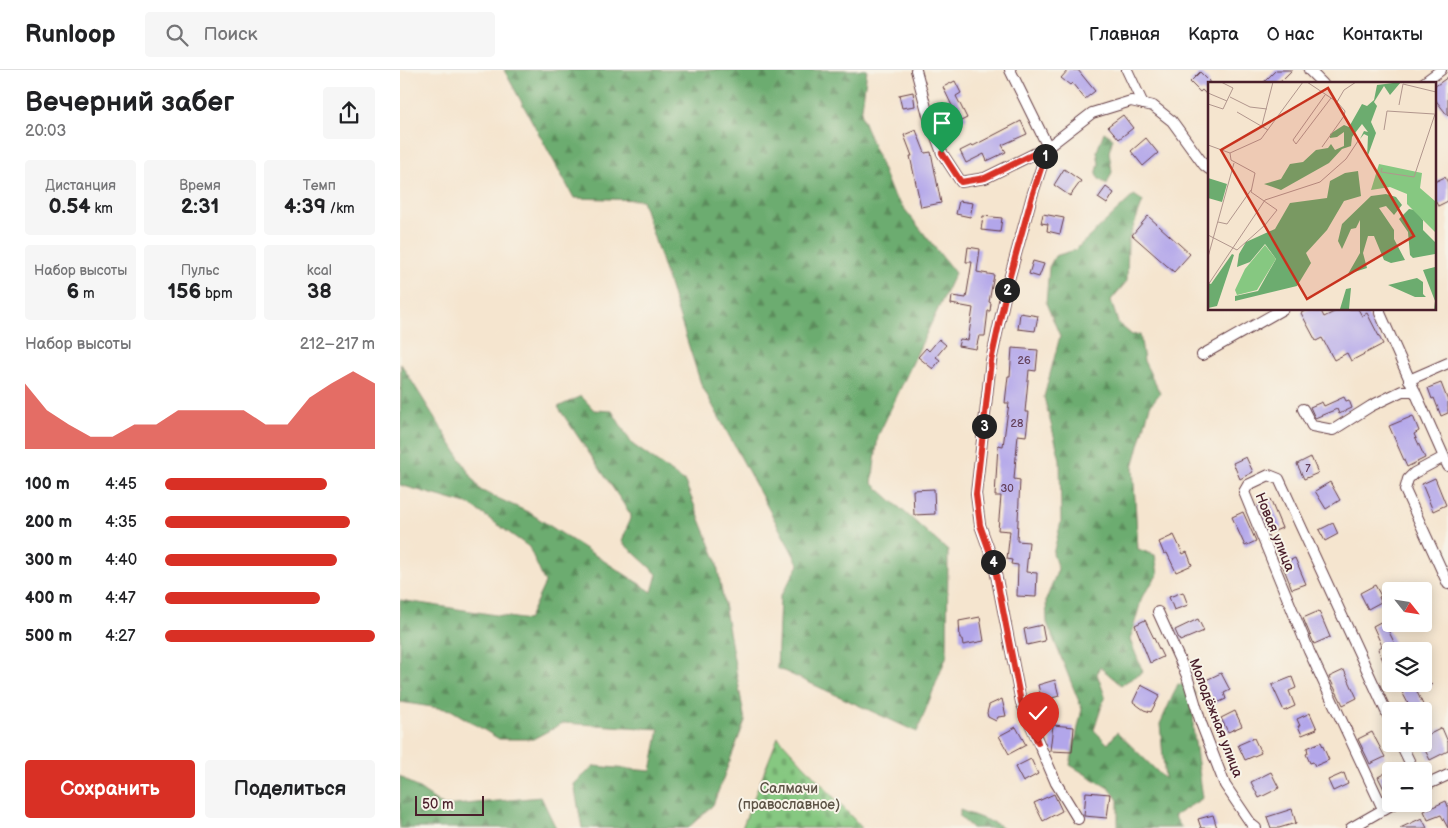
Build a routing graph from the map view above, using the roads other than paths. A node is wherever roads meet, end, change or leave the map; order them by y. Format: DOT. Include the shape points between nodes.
graph roads {
  1 [pos="916,70"];
  2 [pos="1010,70"];
  3 [pos="1127,70"];
  4 [pos="1309,70"];
  5 [pos="1441,70"];
  6 [pos="1321,82"];
  7 [pos="1425,82"];
  8 [pos="1143,104"];
  9 [pos="1048,147"];
  10 [pos="1208,168"];
  11 [pos="1281,310"];
  12 [pos="1379,310"];
  13 [pos="1202,355"];
  14 [pos="1448,363"];
  15 [pos="1409,380"];
  16 [pos="1414,391"];
  17 [pos="1302,409"];
  18 [pos="1446,462"];
  19 [pos="1448,584"];
  20 [pos="1158,612"];
  21 [pos="1382,703"];
  22 [pos="1448,775"];
  23 [pos="1432,782"];
  24 [pos="1382,807"];
  25 [pos="1382,810"];
  26 [pos="1078,820"];
  27 [pos="1256,828"];
  28 [pos="1351,828"];
  1 -- 9 [label="street" via="942,153 961,182 985,178"];
  2 -- 9 [label="street"];
  3 -- 8 [label="street"];
  4 -- 6 [label="street"];
  5 -- 7 [label="street"];
  8 -- 9 [label="street" via="1131,101 1092,113"];
  8 -- 10 [label="street" via="1153,106 1172,121"];
  9 -- 26 [label="street" via="1008,283 991,361 976,494 980,525 994,564 1021,702 1056,783"];
  11 -- 13 [label="street"];
  12 -- 15 [label="street"];
  14 -- 15 [label="street"];
  15 -- 16 [label="street"];
  16 -- 17 [label="street" via="1402,391 1371,406 1334,430 1312,426"];
  16 -- 18 [label="street"];
  18 -- 19 [label="street" via="1414,473 1408,479 1406,490"];
  20 -- 27 [label="street, Молодёжная улица" via="1186,676 1225,785"];
  21 -- 24 [label="street, Новая улица" via="1278,479 1269,475 1248,485 1244,492 1309,651"];
  22 -- 23 [label="street"];
  25 -- 28 [label="street"];
}
